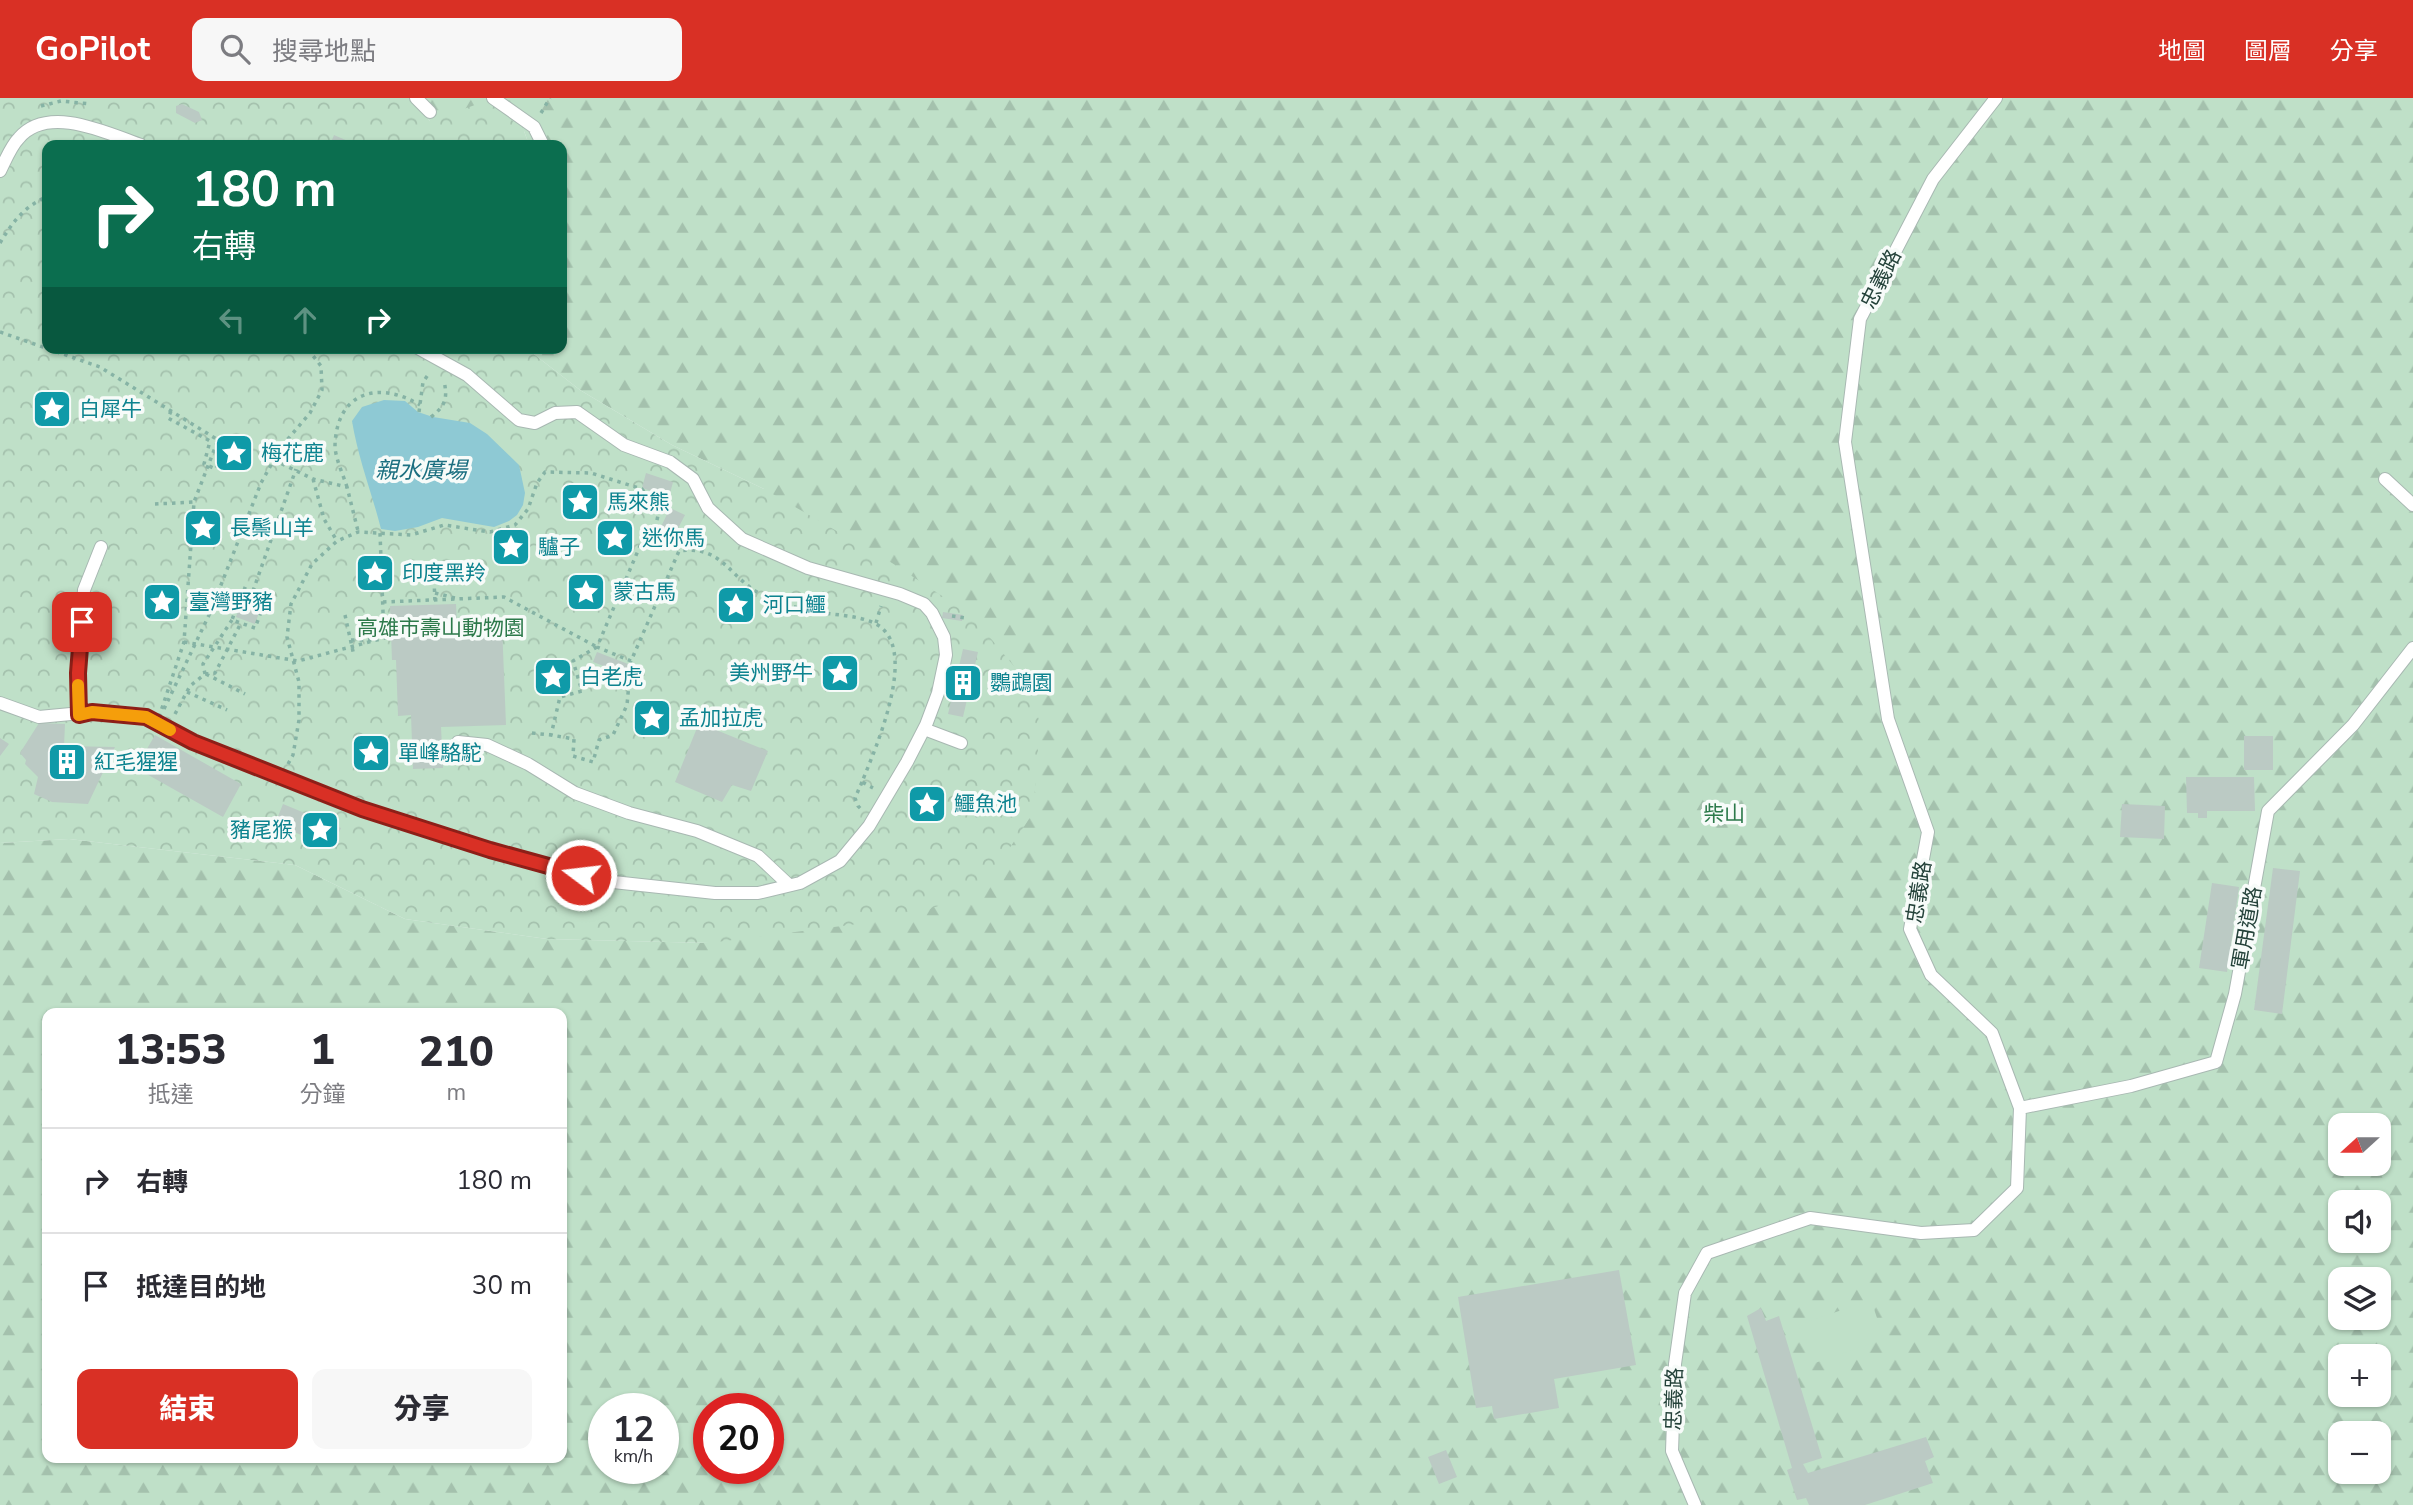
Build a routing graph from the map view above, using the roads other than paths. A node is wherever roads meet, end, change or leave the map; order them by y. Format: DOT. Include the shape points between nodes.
graph roads {
  1 [pos="416,98"];
  2 [pos="493,98"];
  3 [pos="1996,98"];
  4 [pos="430,112"];
  5 [pos="127,140"];
  6 [pos="540,140"];
  7 [pos="0,171"];
  8 [pos="443,354"];
  9 [pos="2385,479"];
  10 [pos="2413,505"];
  11 [pos="101,547"];
  12 [pos="2413,648"];
  13 [pos="0,703"];
  14 [pos="79,715"];
  15 [pos="924,729"];
  16 [pos="458,742"];
  17 [pos="961,743"];
  18 [pos="789,885"];
  19 [pos="2020,1108"];
  20 [pos="1695,1505"];
  1 -- 4 [label="lane"];
  2 -- 6 [label="lane" via="534,127"];
  3 -- 19 [label="lane, 忠義路" via="1933,180 1860,319 1845,442 1888,719 1928,832 1910,929 1931,975 1992,1033"];
  5 -- 7 [label="lane" via="86,125 51,121 19,137"];
  8 -- 15 [label="lane" via="519,420 535,422 555,413 577,412 624,445 670,462 693,479 708,508 742,539 924,604 938,621 946,655"];
  9 -- 10 [label="lane"];
  11 -- 14 [label="lane" via="85,590"];
  12 -- 19 [label="lane, 軍用道路" via="2353,726 2268,811 2235,994 2216,1062 2131,1086"];
  13 -- 14 [label="lane" via="39,717"];
  14 -- 18 [label="lane" via="146,717 193,742 386,817 604,881 715,893 758,893"];
  15 -- 17 [label="lane"];
  15 -- 18 [label="lane" via="869,826 840,861"];
  16 -- 18 [label="lane" via="488,745 575,793 697,831 758,856"];
  19 -- 20 [label="lane, 忠義路" via="2017,1188 1974,1230 1921,1233 1810,1218 1707,1253 1685,1293 1675,1364 1672,1451"];
}
